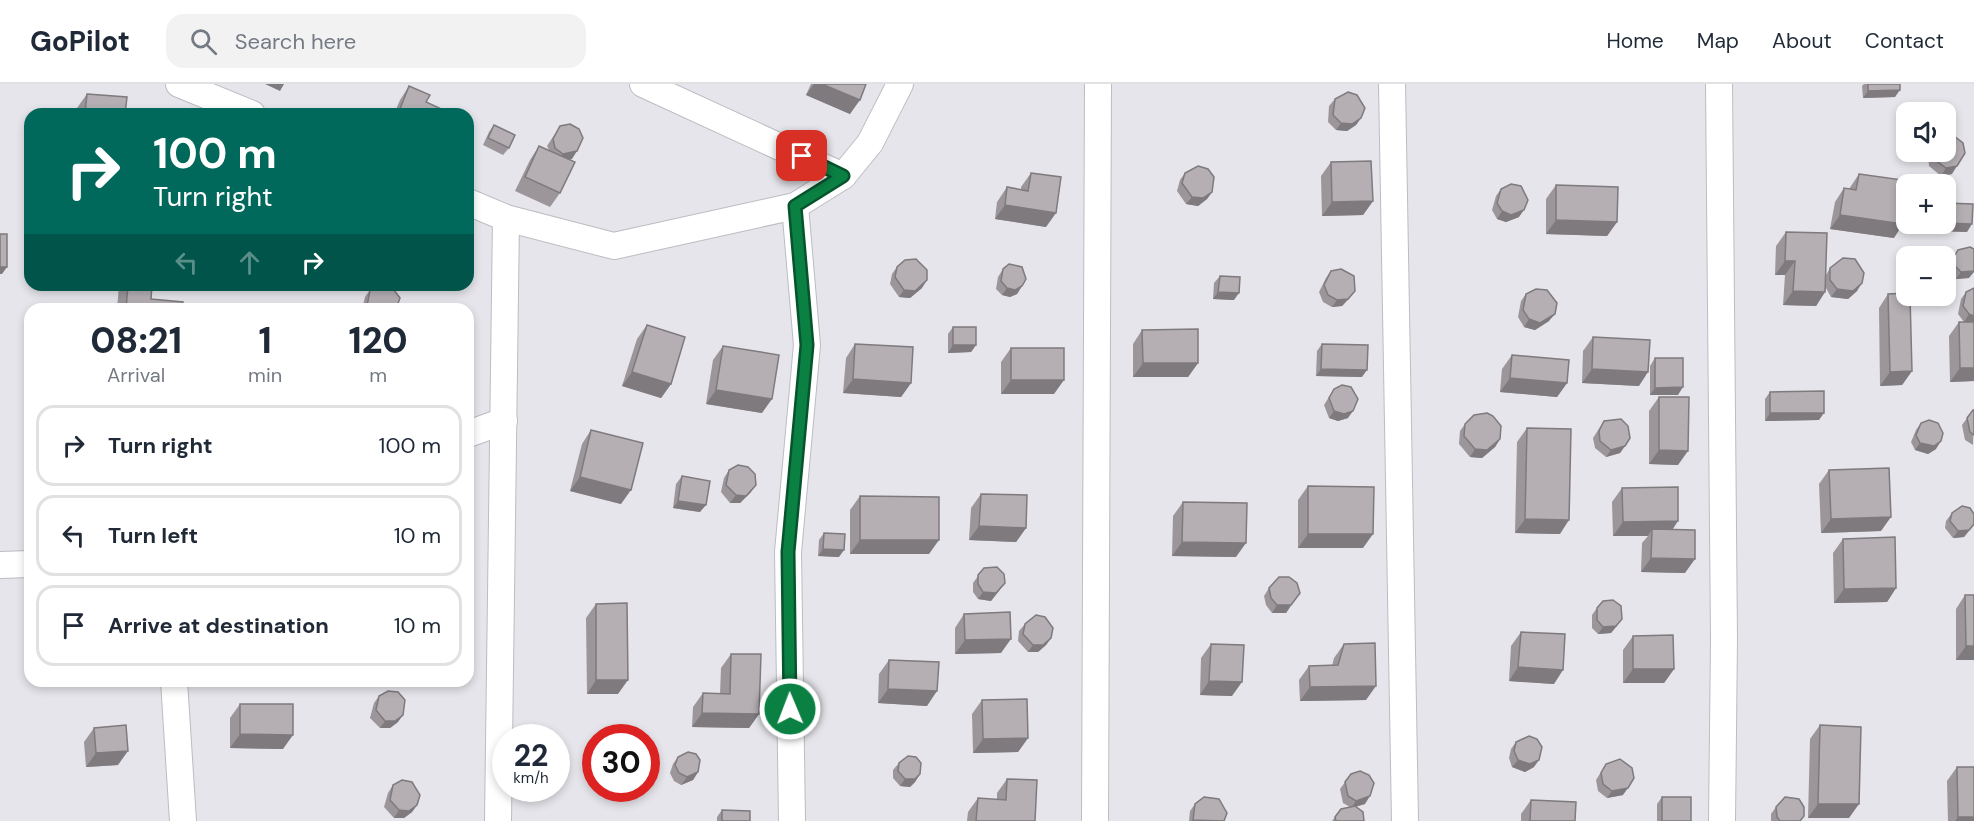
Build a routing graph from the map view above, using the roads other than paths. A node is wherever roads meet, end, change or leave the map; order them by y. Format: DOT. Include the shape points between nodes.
graph roads {
  1 [pos="179,84"];
  2 [pos="643,84"];
  3 [pos="900,84"];
  4 [pos="1098,84"];
  5 [pos="1392,84"];
  6 [pos="1719,84"];
  7 [pos="237,108"];
  8 [pos="843,176"];
  9 [pos="474,205"];
  10 [pos="795,206"];
  11 [pos="506,218"];
  12 [pos="504,421"];
  13 [pos="474,432"];
  14 [pos="24,564"];
  15 [pos="0,565"];
  16 [pos="174,687"];
  17 [pos="183,821"];
  18 [pos="498,821"];
  19 [pos="792,821"];
  20 [pos="1095,821"];
  21 [pos="1405,821"];
  22 [pos="1722,821"];
  1 -- 7 [label="street"];
  2 -- 8 [label="street"];
  3 -- 8 [label="street" via="870,143"];
  4 -- 20 [label="street"];
  5 -- 21 [label="street"];
  6 -- 22 [label="street"];
  8 -- 10 [label="street"];
  9 -- 11 [label="street"];
  10 -- 11 [label="street" via="614,246"];
  10 -- 19 [label="street" via="807,345 788,552"];
  11 -- 12 [label="street"];
  12 -- 13 [label="street"];
  12 -- 18 [label="street"];
  14 -- 15 [label="street"];
  16 -- 17 [label="street"];
}
